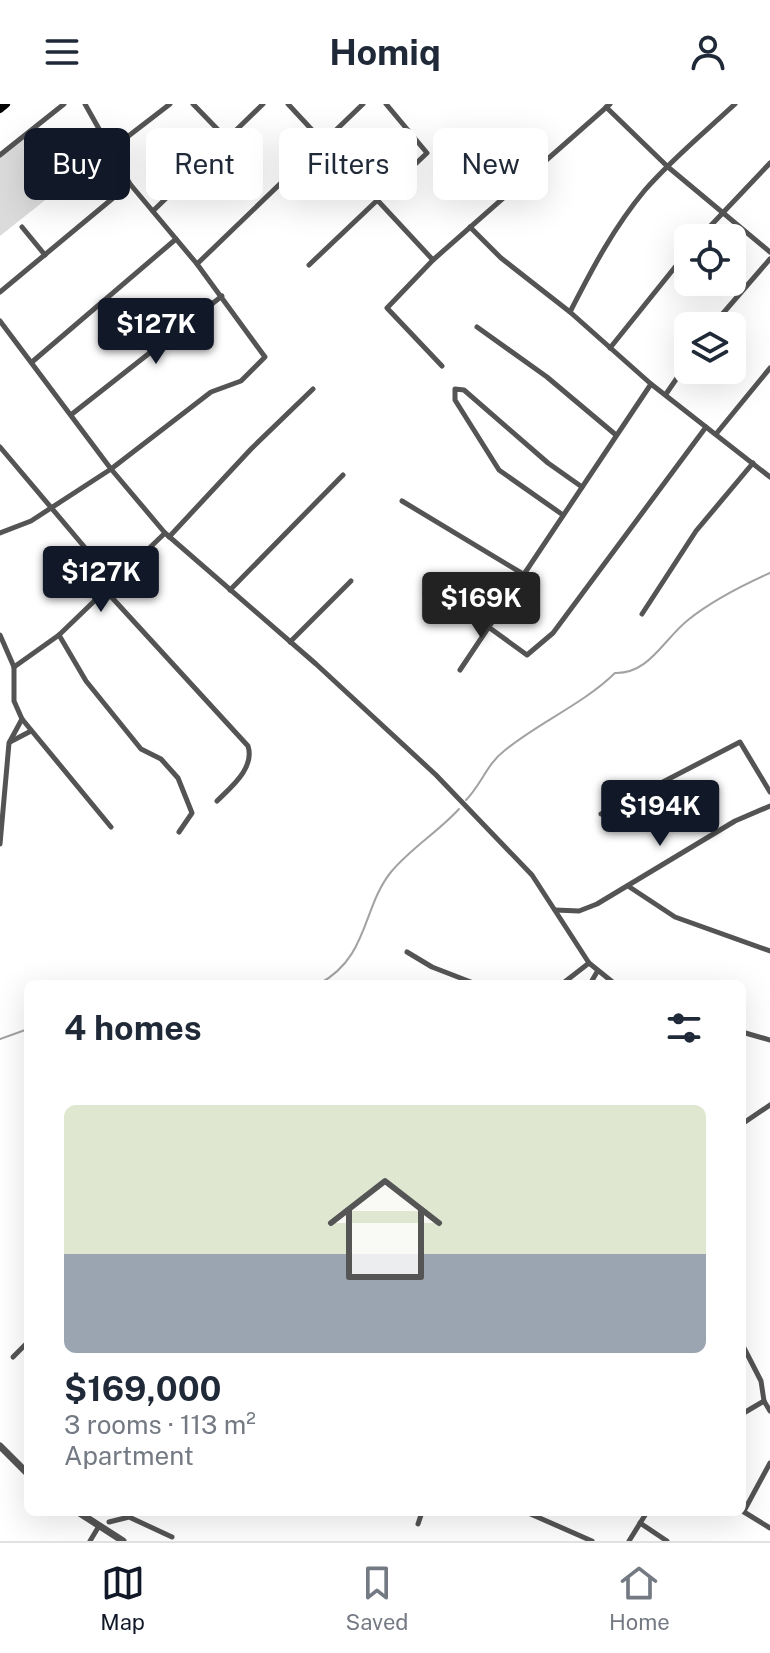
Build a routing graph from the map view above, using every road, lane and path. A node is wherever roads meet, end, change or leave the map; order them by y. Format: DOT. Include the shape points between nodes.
graph roads {
  1 [pos="6,104"];
  2 [pos="64,104"];
  3 [pos="85,104"];
  4 [pos="170,104"];
  5 [pos="193,104"];
  6 [pos="263,104"];
  7 [pos="288,104"];
  8 [pos="363,104"];
  9 [pos="386,104"];
  10 [pos="735,104"];
  11 [pos="608,106"];
  12 [pos="0,109"];
  13 [pos="97,128"];
  14 [pos="216,128"];
  15 [pos="238,128"];
  16 [pos="310,128"];
  17 [pos="339,128"];
  18 [pos="130,135"];
  19 [pos="0,155"];
  20 [pos="770,163"];
  21 [pos="668,167"];
  22 [pos="130,184"];
  23 [pos="279,186"];
  24 [pos="111,200"];
  25 [pos="164,200"];
  26 [pos="379,202"];
  27 [pos="153,211"];
  28 [pos="721,212"];
  29 [pos="711,224"];
  30 [pos="22,227"];
  31 [pos="470,227"];
  32 [pos="176,239"];
  33 [pos="770,252"];
  34 [pos="45,255"];
  35 [pos="770,259"];
  36 [pos="433,260"];
  37 [pos="197,264"];
  38 [pos="309,265"];
  39 [pos="674,268"];
  40 [pos="0,292"];
  41 [pos="222,296"];
  42 [pos="570,312"];
  43 [pos="724,312"];
  44 [pos="0,321"];
  45 [pos="477,327"];
  46 [pos="610,348"];
  47 [pos="32,362"];
  48 [pos="442,366"];
  49 [pos="770,368"];
  50 [pos="674,382"];
  51 [pos="651,384"];
  52 [pos="313,389"];
  53 [pos="666,394"];
  54 [pos="72,414"];
  55 [pos="706,427"];
  56 [pos="716,434"];
  57 [pos="616,435"];
  58 [pos="0,447"];
  59 [pos="753,463"];
  60 [pos="111,469"];
  61 [pos="769,473"];
  62 [pos="343,475"];
  63 [pos="582,487"];
  64 [pos="402,501"];
  65 [pos="50,508"];
  66 [pos="563,515"];
  67 [pos="0,533"];
  68 [pos="167,535"];
  69 [pos="523,574"];
  70 [pos="351,581"];
  71 [pos="114,582"];
  72 [pos="105,590"];
  73 [pos="230,590"];
  74 [pos="425,594"];
  75 [pos="642,614"];
  76 [pos="487,626"];
  77 [pos="0,635"];
  78 [pos="59,635"];
  79 [pos="290,642"];
  80 [pos="11,657"];
  81 [pos="23,658"];
  82 [pos="14,667"];
  83 [pos="460,670"];
  84 [pos="22,719"];
  85 [pos="31,731"];
  86 [pos="9,743"];
  87 [pos="770,792"];
  88 [pos="217,801"];
  89 [pos="770,806"];
  90 [pos="601,814"];
  91 [pos="111,827"];
  92 [pos="179,832"];
  93 [pos="0,844"];
  94 [pos="628,886"];
  95 [pos="555,910"];
  96 [pos="770,951"];
  97 [pos="407,952"];
  98 [pos="589,963"];
  99 [pos="597,972"];
  100 [pos="466,980"];
  101 [pos="567,980"];
  102 [pos="592,980"];
  103 [pos="609,980"];
  104 [pos="746,1033"];
  105 [pos="770,1040"];
  106 [pos="770,1105"];
  107 [pos="746,1121"];
  108 [pos="24,1346"];
  109 [pos="746,1352"];
  110 [pos="13,1357"];
  111 [pos="764,1401"];
  112 [pos="770,1411"];
  113 [pos="746,1412"];
  114 [pos="0,1446"];
  115 [pos="770,1463"];
  116 [pos="24,1470"];
  117 [pos="746,1506"];
  118 [pos="746,1513"];
  119 [pos="85,1516"];
  120 [pos="108,1516"];
  121 [pos="421,1516"];
  122 [pos="535,1516"];
  123 [pos="644,1516"];
  124 [pos="640,1523"];
  125 [pos="418,1524"];
  126 [pos="104,1526"];
  127 [pos="770,1528"];
  128 [pos="172,1537"];
  129 [pos="90,1541"];
  130 [pos="123,1541"];
  131 [pos="592,1541"];
  132 [pos="629,1541"];
  133 [pos="667,1541"];
  1 -- 12 [label="main road"];
  2 -- 19 [label="street"];
  3 -- 13 [label="street"];
  4 -- 18 [label="street"];
  5 -- 14 [label="street"];
  6 -- 15 [label="street"];
  7 -- 16 [label="street"];
  8 -- 17 [label="street"];
  9 -- 26 [label="street" via="427,153"];
  10 -- 21 [label="street"];
  11 -- 21 [label="street"];
  11 -- 31 [label="street"];
  20 -- 28 [label="street"];
  21 -- 28 [label="street"];
  21 -- 42 [label="street" via="608,241"];
  22 -- 27 [label="street"];
  23 -- 37 [label="street"];
  24 -- 34 [label="street"];
  25 -- 27 [label="street"];
  26 -- 36 [label="street"];
  26 -- 38 [label="street"];
  27 -- 32 [label="street"];
  28 -- 29 [label="street"];
  28 -- 33 [label="street"];
  30 -- 34 [label="street"];
  31 -- 36 [label="street"];
  31 -- 42 [label="street"];
  32 -- 37 [label="street"];
  32 -- 47 [label="street"];
  34 -- 40 [label="street"];
  35 -- 43 [label="street"];
  36 -- 48 [label="street" via="387,309"];
  37 -- 41 [label="street"];
  39 -- 46 [label="street"];
  41 -- 54 [label="street"];
  41 -- 60 [label="street" via="265,357 261,365 241,381 211,392"];
  42 -- 46 [label="street"];
  44 -- 47 [label="street"];
  45 -- 57 [label="street"];
  46 -- 51 [label="street"];
  47 -- 54 [label="street"];
  49 -- 56 [label="street"];
  50 -- 53 [label="street"];
  51 -- 53 [label="street"];
  51 -- 57 [label="street"];
  52 -- 68 [label="street"];
  53 -- 55 [label="street"];
  54 -- 60 [label="street"];
  55 -- 56 [label="street"];
  55 -- 76 [label="street" via="553,633 533,652 524,654"];
  56 -- 59 [label="street"];
  57 -- 63 [label="street"];
  58 -- 65 [label="street"];
  59 -- 61 [label="street"];
  59 -- 75 [label="street" via="699,526"];
  60 -- 65 [label="street"];
  60 -- 68 [label="street"];
  62 -- 73 [label="street"];
  63 -- 66 [label="street"];
  63 -- 66 [label="street" via="464,390 455,389 455,400 499,470"];
  64 -- 69 [label="street"];
  65 -- 67 [label="street"];
  65 -- 71 [label="street"];
  66 -- 69 [label="street"];
  68 -- 71 [label="street"];
  68 -- 73 [label="street"];
  69 -- 76 [label="street"];
  70 -- 79 [label="street"];
  71 -- 72 [label="street"];
  72 -- 78 [label="street"];
  72 -- 88 [label="street" via="248,746 244,771"];
  73 -- 79 [label="street"];
  74 -- 76 [label="street"];
  76 -- 83 [label="street"];
  77 -- 80 [label="street"];
  78 -- 81 [label="street"];
  78 -- 92 [label="street" via="124,729 178,778 192,813"];
  79 -- 95 [label="street" via="436,775 532,875"];
  80 -- 81 [label="street"];
  80 -- 82 [label="street"];
  81 -- 82 [label="street"];
  82 -- 84 [label="street" via="14,701"];
  84 -- 85 [label="street"];
  84 -- 86 [label="street"];
  85 -- 86 [label="street"];
  85 -- 91 [label="street"];
  86 -- 93 [label="street"];
  87 -- 90 [label="street" via="740,742"];
  89 -- 94 [label="street" via="735,821"];
  94 -- 95 [label="street" via="586,909"];
  94 -- 96 [label="street" via="675,917"];
  95 -- 98 [label="street"];
  97 -- 100 [label="street"];
  98 -- 99 [label="street"];
  98 -- 101 [label="street"];
  99 -- 102 [label="street"];
  99 -- 103 [label="street"];
  104 -- 105 [label="street"];
  106 -- 107 [label="street"];
  108 -- 110 [label="street"];
  109 -- 111 [label="street" via="761,1381"];
  111 -- 112 [label="street"];
  111 -- 113 [label="street"];
  114 -- 116 [label="street"];
  115 -- 117 [label="street"];
  118 -- 127 [label="street"];
  119 -- 126 [label="street"];
  120 -- 126 [label="street"];
  121 -- 125 [label="street"];
  122 -- 131 [label="street"];
  123 -- 124 [label="street"];
  124 -- 132 [label="street"];
  124 -- 133 [label="street"];
  126 -- 128 [label="street" via="129,1517"];
  126 -- 129 [label="street"];
  126 -- 130 [label="street"];
}
